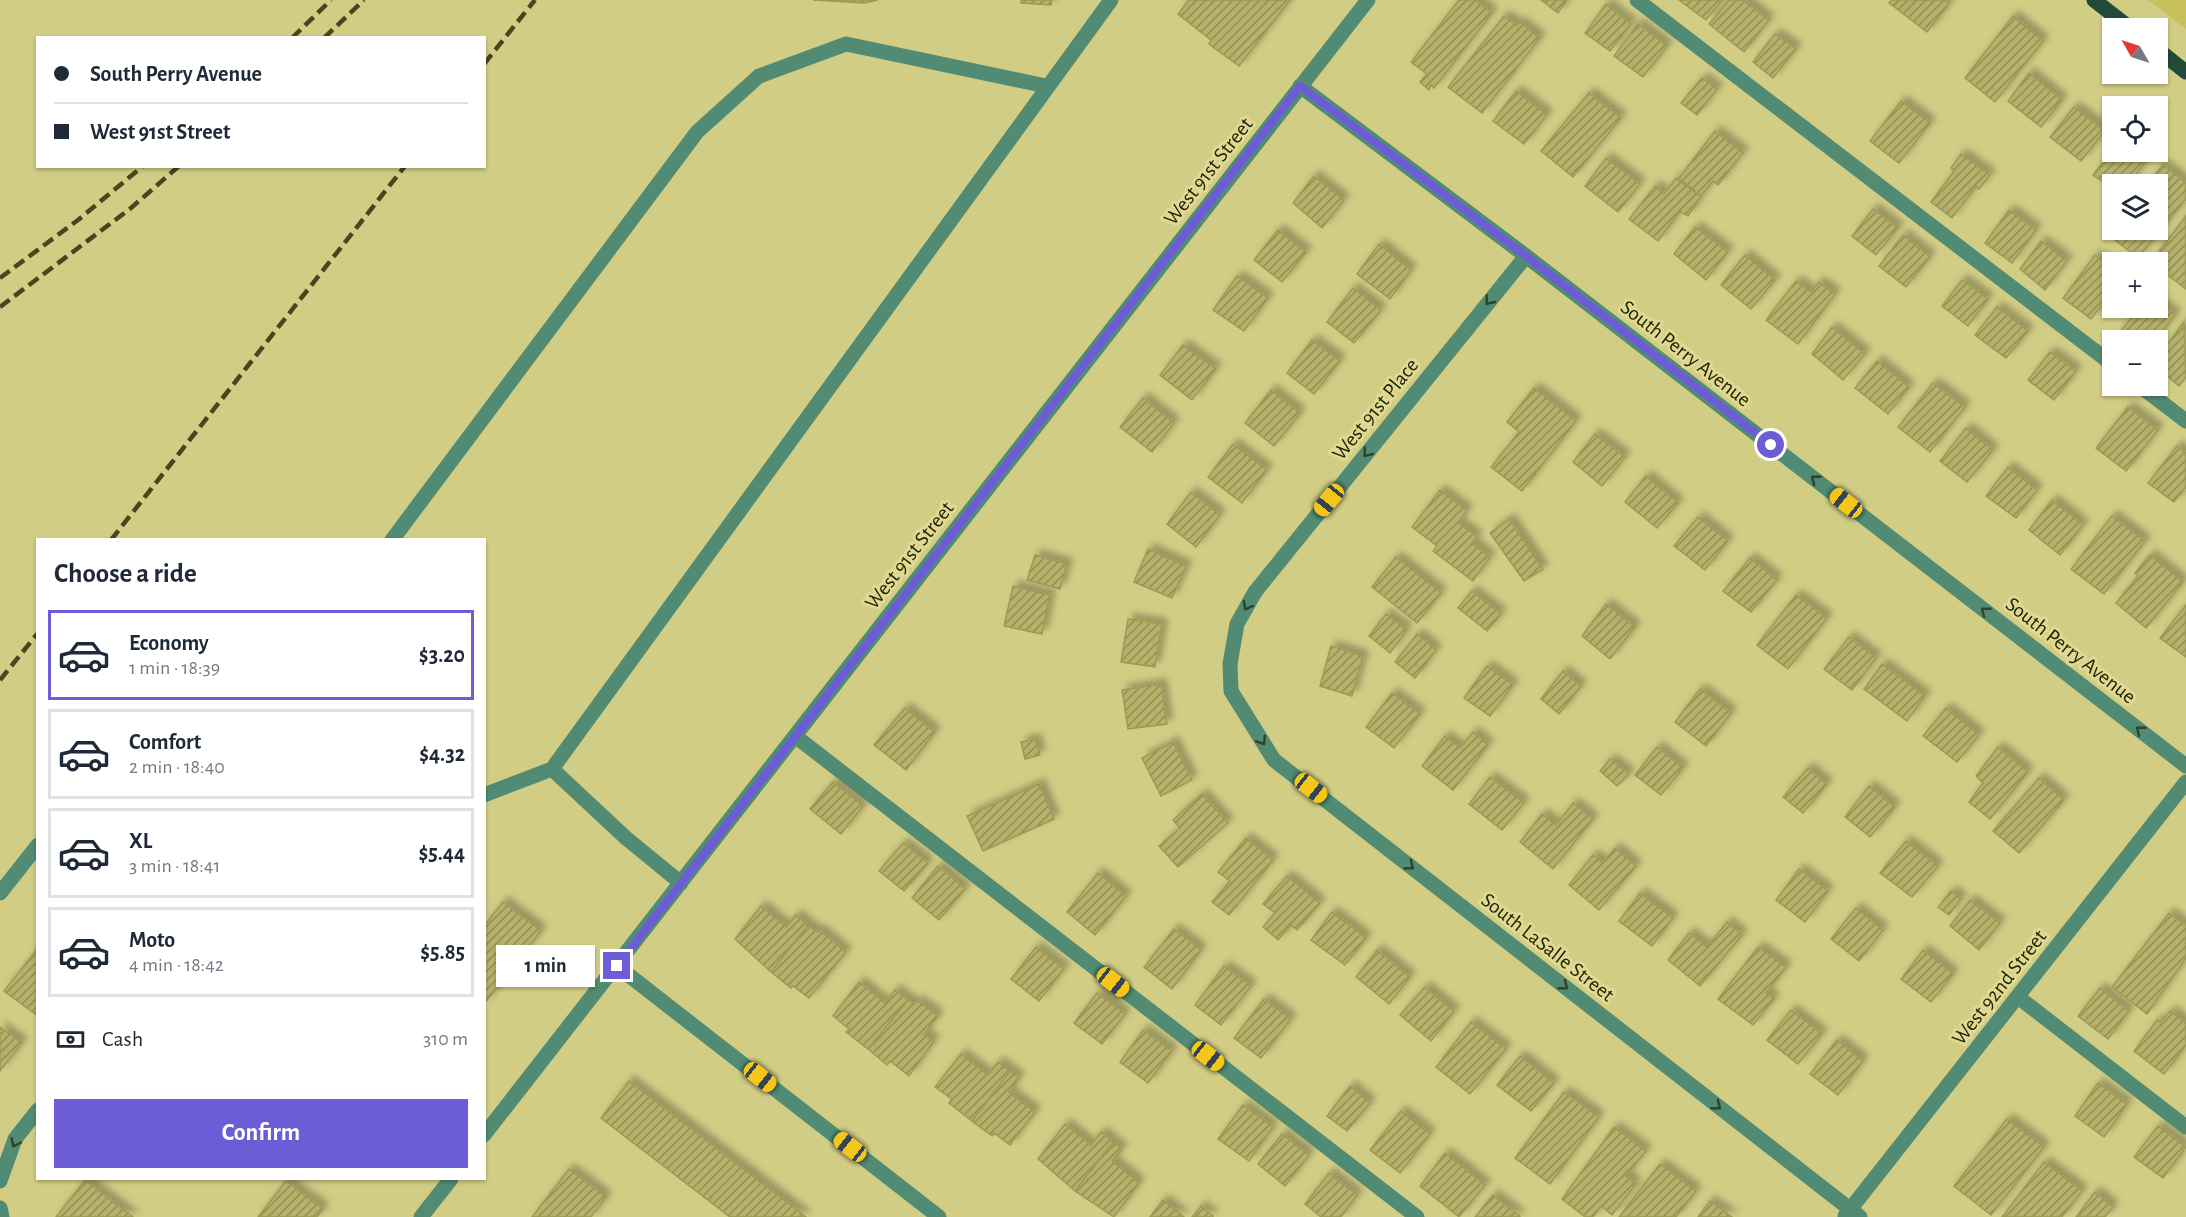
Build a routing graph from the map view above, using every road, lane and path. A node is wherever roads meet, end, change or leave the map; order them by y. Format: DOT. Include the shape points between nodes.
graph roads {
  1 [pos="1111,0"];
  2 [pos="1368,0"];
  3 [pos="1637,0"];
  4 [pos="2094,0"];
  5 [pos="2117,18"];
  6 [pos="2168,58"];
  7 [pos="2186,72"];
  8 [pos="1046,86"];
  9 [pos="1300,86"];
  10 [pos="1526,256"];
  11 [pos="2102,356"];
  12 [pos="2153,396"];
  13 [pos="2186,421"];
  14 [pos="393,538"];
  15 [pos="1231,691"];
  16 [pos="795,736"];
  17 [pos="2186,766"];
  18 [pos="552,769"];
  19 [pos="2186,782"];
  20 [pos="486,794"];
  21 [pos="36,848"];
  22 [pos="681,883"];
  23 [pos="0,893"];
  24 [pos="617,966"];
  25 [pos="2018,997"];
  26 [pos="36,1113"];
  27 [pos="2186,1127"];
  28 [pos="486,1130"];
  29 [pos="450,1180"];
  30 [pos="0,1181"];
  31 [pos="0,1208"];
  32 [pos="1851,1214"];
  33 [pos="2,1217"];
  34 [pos="421,1217"];
  35 [pos="939,1217"];
  36 [pos="1417,1217"];
  1 -- 8 [label="street"];
  2 -- 9 [label="street, West 91st Street"];
  3 -- 11 [label="street"];
  4 -- 5 [label="main road"];
  6 -- 7 [label="main road"];
  8 -- 14 [label="street" via="846,44 759,76 697,132"];
  8 -- 18 [label="street"];
  9 -- 10 [label="street, South Perry Avenue"];
  9 -- 16 [label="street, West 91st Street"];
  10 -- 15 [label="street, West 91st Place, one-way" via="1255,592 1237,624 1230,664"];
  17 -- 10 [label="street, South Perry Avenue, one-way"];
  12 -- 13 [label="street"];
  15 -- 32 [label="street, South LaSalle Street, one-way" via="1274,760"];
  16 -- 22 [label="street, West 91st Street"];
  16 -- 36 [label="street"];
  18 -- 20 [label="street"];
  18 -- 22 [label="street"];
  19 -- 25 [label="street, West 92nd Street"];
  21 -- 23 [label="street"];
  22 -- 24 [label="street, West 91st Street"];
  24 -- 28 [label="street, West 91st Street"];
  24 -- 35 [label="street"];
  25 -- 27 [label="street"];
  25 -- 32 [label="street, West 92nd Street"];
  26 -- 30 [label="street, one-way" via="15,1139"];
  29 -- 34 [label="street"];
  31 -- 33 [label="street"];
}
